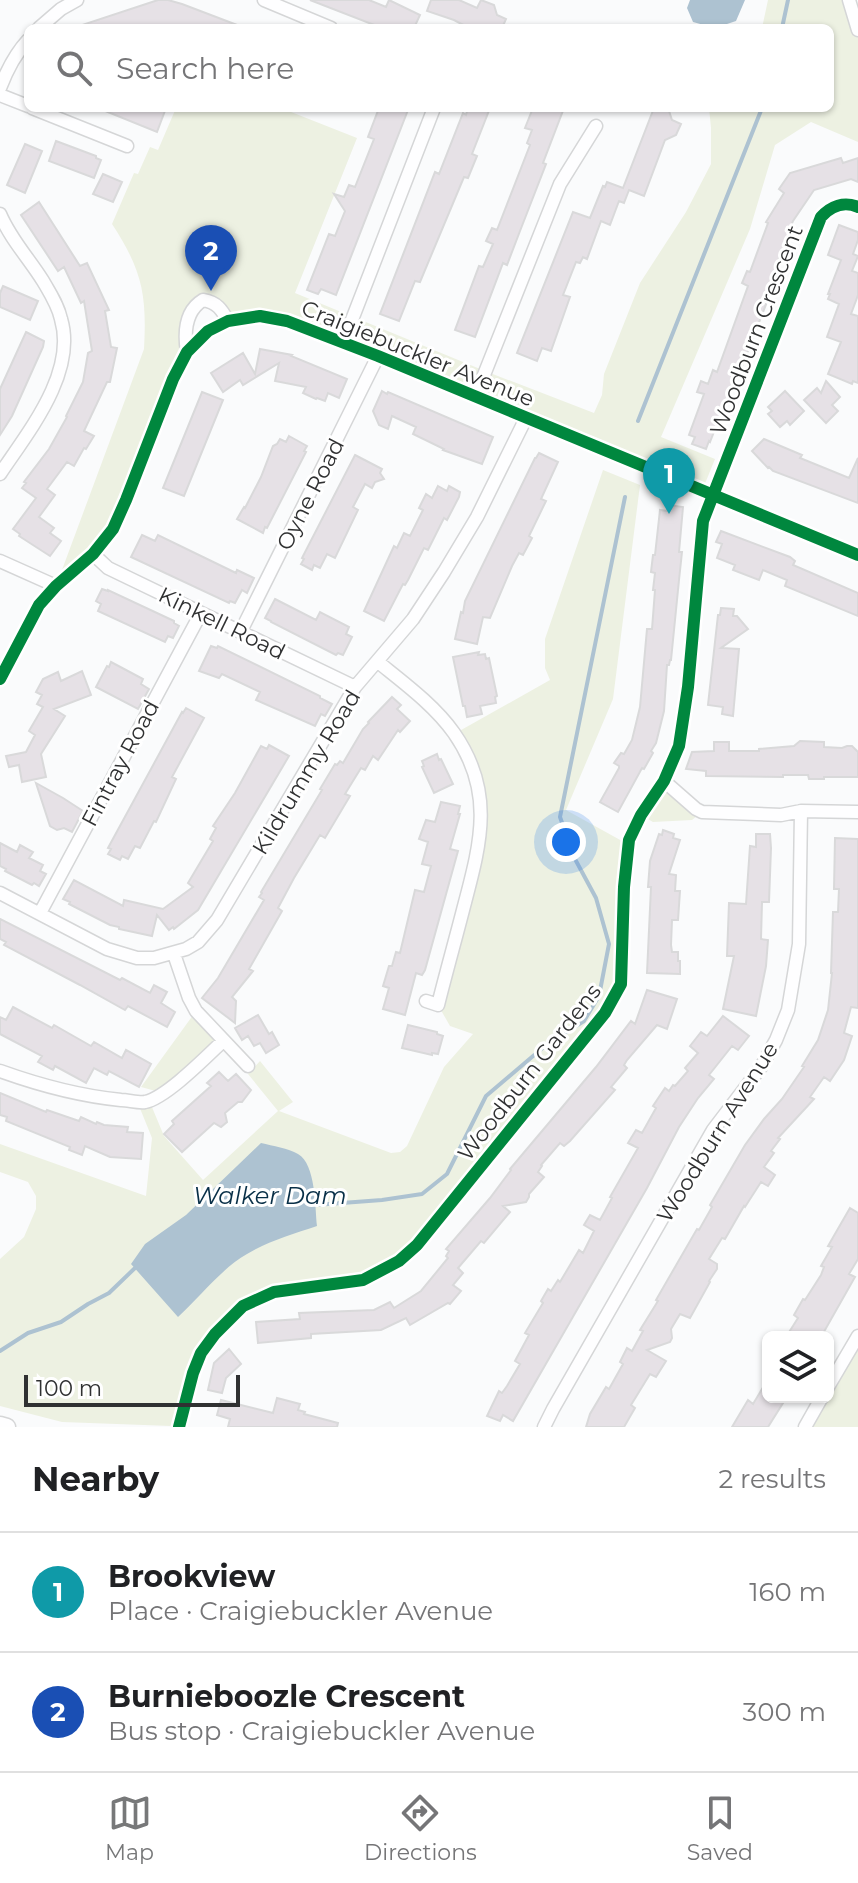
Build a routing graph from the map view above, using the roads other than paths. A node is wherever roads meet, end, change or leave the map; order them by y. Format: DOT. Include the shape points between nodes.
graph roads {
  1 [pos="77,0"];
  2 [pos="264,0"];
  3 [pos="849,0"];
  4 [pos="44,24"];
  5 [pos="321,24"];
  6 [pos="858,30"];
  7 [pos="24,44"];
  8 [pos="0,88"];
  9 [pos="0,95"];
  10 [pos="24,105"];
  11 [pos="42,112"];
  12 [pos="432,112"];
  13 [pos="596,126"];
  14 [pos="127,146"];
  15 [pos="858,207"];
  16 [pos="0,214"];
  17 [pos="4,232"];
  18 [pos="228,321"];
  19 [pos="343,343"];
  20 [pos="187,352"];
  21 [pos="378,356"];
  22 [pos="476,395"];
  23 [pos="526,418"];
  24 [pos="0,474"];
  25 [pos="713,496"];
  26 [pos="93,554"];
  27 [pos="858,555"];
  28 [pos="0,561"];
  29 [pos="56,586"];
  30 [pos="201,613"];
  31 [pos="241,631"];
  32 [pos="378,662"];
  33 [pos="0,679"];
  34 [pos="355,687"];
  35 [pos="664,781"];
  36 [pos="801,811"];
  37 [pos="858,812"];
  38 [pos="0,893"];
  39 [pos="40,913"];
  40 [pos="174,954"];
  41 [pos="426,1001"];
  42 [pos="223,1041"];
  43 [pos="248,1066"];
  44 [pos="0,1071"];
  45 [pos="858,1336"];
  46 [pos="834,1377"];
  47 [pos="819,1403"];
  48 [pos="0,1425"];
  49 [pos="7,1427"];
  50 [pos="179,1427"];
  51 [pos="544,1427"];
  52 [pos="805,1427"];
  1 -- 4 [label="street"];
  2 -- 5 [label="street"];
  3 -- 6 [label="street"];
  7 -- 8 [label="street"];
  9 -- 10 [label="street"];
  11 -- 14 [label="street"];
  12 -- 19 [label="street"];
  13 -- 22 [label="street" via="560,184"];
  15 -- 25 [label="street, Woodburn Crescent" via="838,206 821,217"];
  16 -- 17 [label="street"];
  17 -- 24 [label="street" via="54,300 65,342 47,400"];
  18 -- 19 [label="street, Craigiebuckler Avenue" via="260,316 287,321"];
  18 -- 20 [label="street, Craigiebuckler Avenue" via="208,331"];
  18 -- 20 [label="street, Craigiebuckler Avenue" via="216,304 198,302 184,335"];
  19 -- 21 [label="street, Craigiebuckler Avenue"];
  20 -- 26 [label="street, Craigiebuckler Avenue" via="113,529"];
  21 -- 22 [label="street, Craigiebuckler Avenue"];
  21 -- 31 [label="street, Oyne Road"];
  22 -- 23 [label="street, Craigiebuckler Avenue"];
  23 -- 25 [label="street, Craigiebuckler Avenue"];
  23 -- 32 [label="street, Kildrummy Road" via="444,572"];
  25 -- 27 [label="street, Craigiebuckler Avenue"];
  25 -- 35 [label="street, Woodburn Gardens" via="703,521 679,746"];
  26 -- 29 [label="street, Craigiebuckler Avenue"];
  26 -- 30 [label="street, Kinkell Road" via="108,568"];
  28 -- 29 [label="street"];
  29 -- 33 [label="street, Craigiebuckler Avenue" via="39,605"];
  30 -- 31 [label="street, Kinkell Road"];
  30 -- 39 [label="street, Fintray Road"];
  31 -- 34 [label="street, Kinkell Road"];
  32 -- 34 [label="street, Kildrummy Road"];
  32 -- 41 [label="street" via="454,734 467,755 481,800 479,851 438,1005"];
  34 -- 40 [label="street, Kildrummy Road" via="217,920 198,942"];
  35 -- 36 [label="street" via="702,812"];
  35 -- 50 [label="street, Woodburn Gardens" via="629,840 621,984 605,1013 399,1261 363,1280 274,1292 243,1306 201,1353"];
  36 -- 37 [label="street"];
  36 -- 51 [label="street, Woodburn Avenue" via="799,944 788,1010 776,1040 713,1130"];
  38 -- 39 [label="street, Kildrummy Road"];
  39 -- 40 [label="street, Kildrummy Road" via="107,949 137,958"];
  40 -- 42 [label="street" via="196,1011"];
  42 -- 43 [label="street"];
  42 -- 44 [label="street" via="186,1076 145,1102 61,1090"];
  45 -- 46 [label="street"];
  47 -- 52 [label="street"];
  48 -- 49 [label="street"];
}
